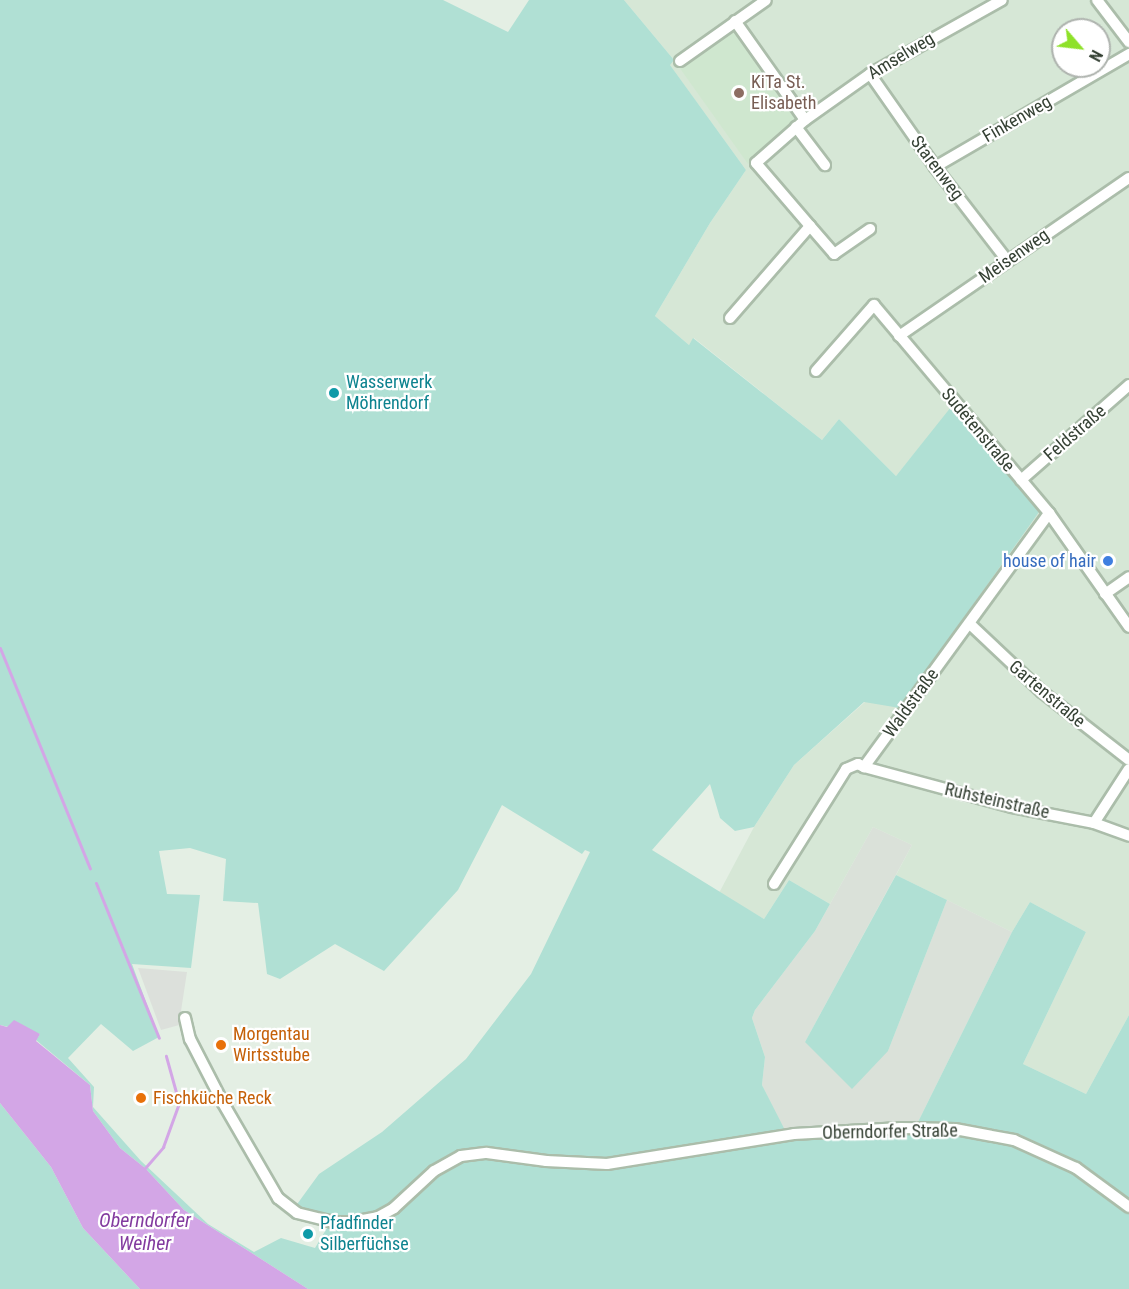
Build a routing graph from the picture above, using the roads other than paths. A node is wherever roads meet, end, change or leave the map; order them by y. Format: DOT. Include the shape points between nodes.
graph roads {
  1 [pos="766,0"];
  2 [pos="1002,0"];
  3 [pos="1097,0"];
  4 [pos="735,21"];
  5 [pos="1129,42"];
  6 [pos="1129,54"];
  7 [pos="680,61"];
  8 [pos="870,74"];
  9 [pos="800,124"];
  10 [pos="825,165"];
  11 [pos="935,167"];
  12 [pos="1129,178"];
  13 [pos="810,226"];
  14 [pos="870,229"];
  15 [pos="1007,260"];
  16 [pos="730,318"];
  17 [pos="899,336"];
  18 [pos="816,371"];
  19 [pos="1129,385"];
  20 [pos="1021,480"];
  21 [pos="1048,513"];
  22 [pos="1129,577"];
  23 [pos="1105,594"];
  24 [pos="970,624"];
  25 [pos="1129,627"];
  26 [pos="1129,760"];
  27 [pos="864,767"];
  28 [pos="1129,769"];
  29 [pos="1094,823"];
  30 [pos="1129,836"];
  31 [pos="774,884"];
  32 [pos="185,1018"];
  33 [pos="1129,1207"];
  1 -- 4 [label="street"];
  2 -- 8 [label="street, Amselweg"];
  3 -- 5 [label="street"];
  4 -- 7 [label="street"];
  4 -- 9 [label="street"];
  6 -- 11 [label="street, Finkenweg"];
  8 -- 9 [label="street, Amselweg"];
  8 -- 11 [label="street, Starenweg"];
  9 -- 10 [label="street"];
  9 -- 13 [label="street, Amselweg" via="756,163"];
  11 -- 15 [label="street, Starenweg"];
  12 -- 15 [label="street, Meisenweg"];
  13 -- 14 [label="street, Amselweg" via="834,254"];
  13 -- 16 [label="street"];
  15 -- 17 [label="street, Meisenweg"];
  17 -- 18 [label="street, Sudetenstraße" via="874,305"];
  17 -- 20 [label="street, Sudetenstraße"];
  19 -- 20 [label="street, Feldstraße"];
  20 -- 21 [label="street, Sudetenstraße"];
  21 -- 23 [label="street, Sudetenstraße"];
  21 -- 24 [label="street, Waldstraße"];
  22 -- 23 [label="street"];
  23 -- 25 [label="street, Sudetenstraße"];
  24 -- 26 [label="street, Gartenstraße" via="1042,692"];
  24 -- 27 [label="street, Waldstraße"];
  27 -- 29 [label="street, Ruhsteinstraße" via="1012,807"];
  27 -- 31 [label="street, Waldstraße" via="858,764 846,769"];
  28 -- 29 [label="street"];
  29 -- 30 [label="street, Ruhsteinstraße"];
  32 -- 33 [label="street, Oberndorfer Straße" via="190,1039 223,1103 278,1198 308,1217 342,1222 378,1216 394,1208 434,1171 461,1156 487,1154 607,1164 776,1137 901,1128 956,1129 1014,1140 1076,1168"];
}
